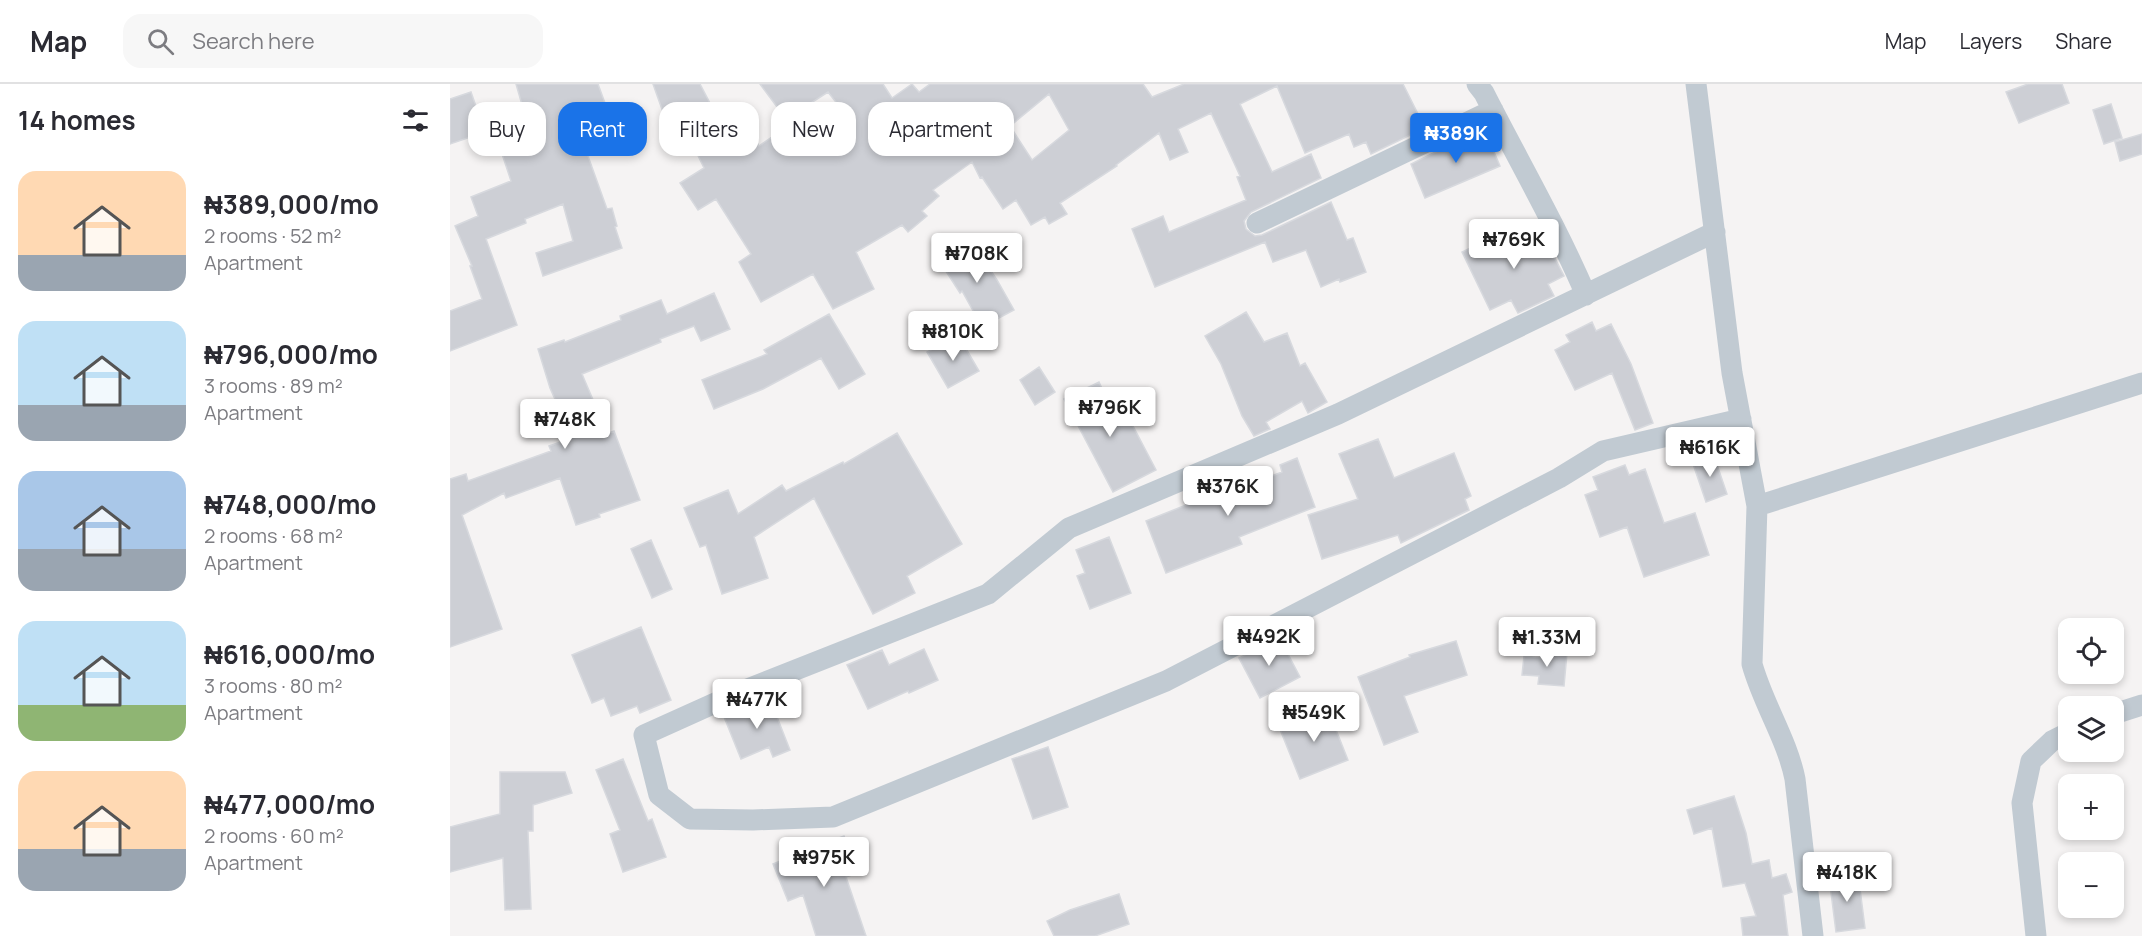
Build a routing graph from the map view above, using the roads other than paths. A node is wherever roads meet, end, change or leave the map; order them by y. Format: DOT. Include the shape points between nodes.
graph roads {
  1 [pos="1477,84"];
  2 [pos="1696,84"];
  3 [pos="1493,110"];
  4 [pos="1257,223"];
  5 [pos="1715,232"];
  6 [pos="1586,295"];
  7 [pos="2142,383"];
  8 [pos="1741,419"];
  9 [pos="1757,506"];
  10 [pos="2142,705"];
  11 [pos="2124,711"];
  12 [pos="2058,738"];
  13 [pos="1813,936"];
  14 [pos="2036,936"];
  1 -- 3 [label="street"];
  2 -- 5 [label="street"];
  3 -- 4 [label="street"];
  3 -- 6 [label="street"];
  5 -- 6 [label="street"];
  5 -- 8 [label="street"];
  6 -- 8 [label="street" via="1338,414 1069,528 988,594 735,694 644,735 659,795 690,819 833,817 1166,681 1559,478 1603,451"];
  7 -- 9 [label="street"];
  8 -- 9 [label="street"];
  9 -- 13 [label="street" via="1752,664 1791,757 1796,779"];
  10 -- 11 [label="street"];
  12 -- 14 [label="street" via="2031,760 2022,803"];
}
